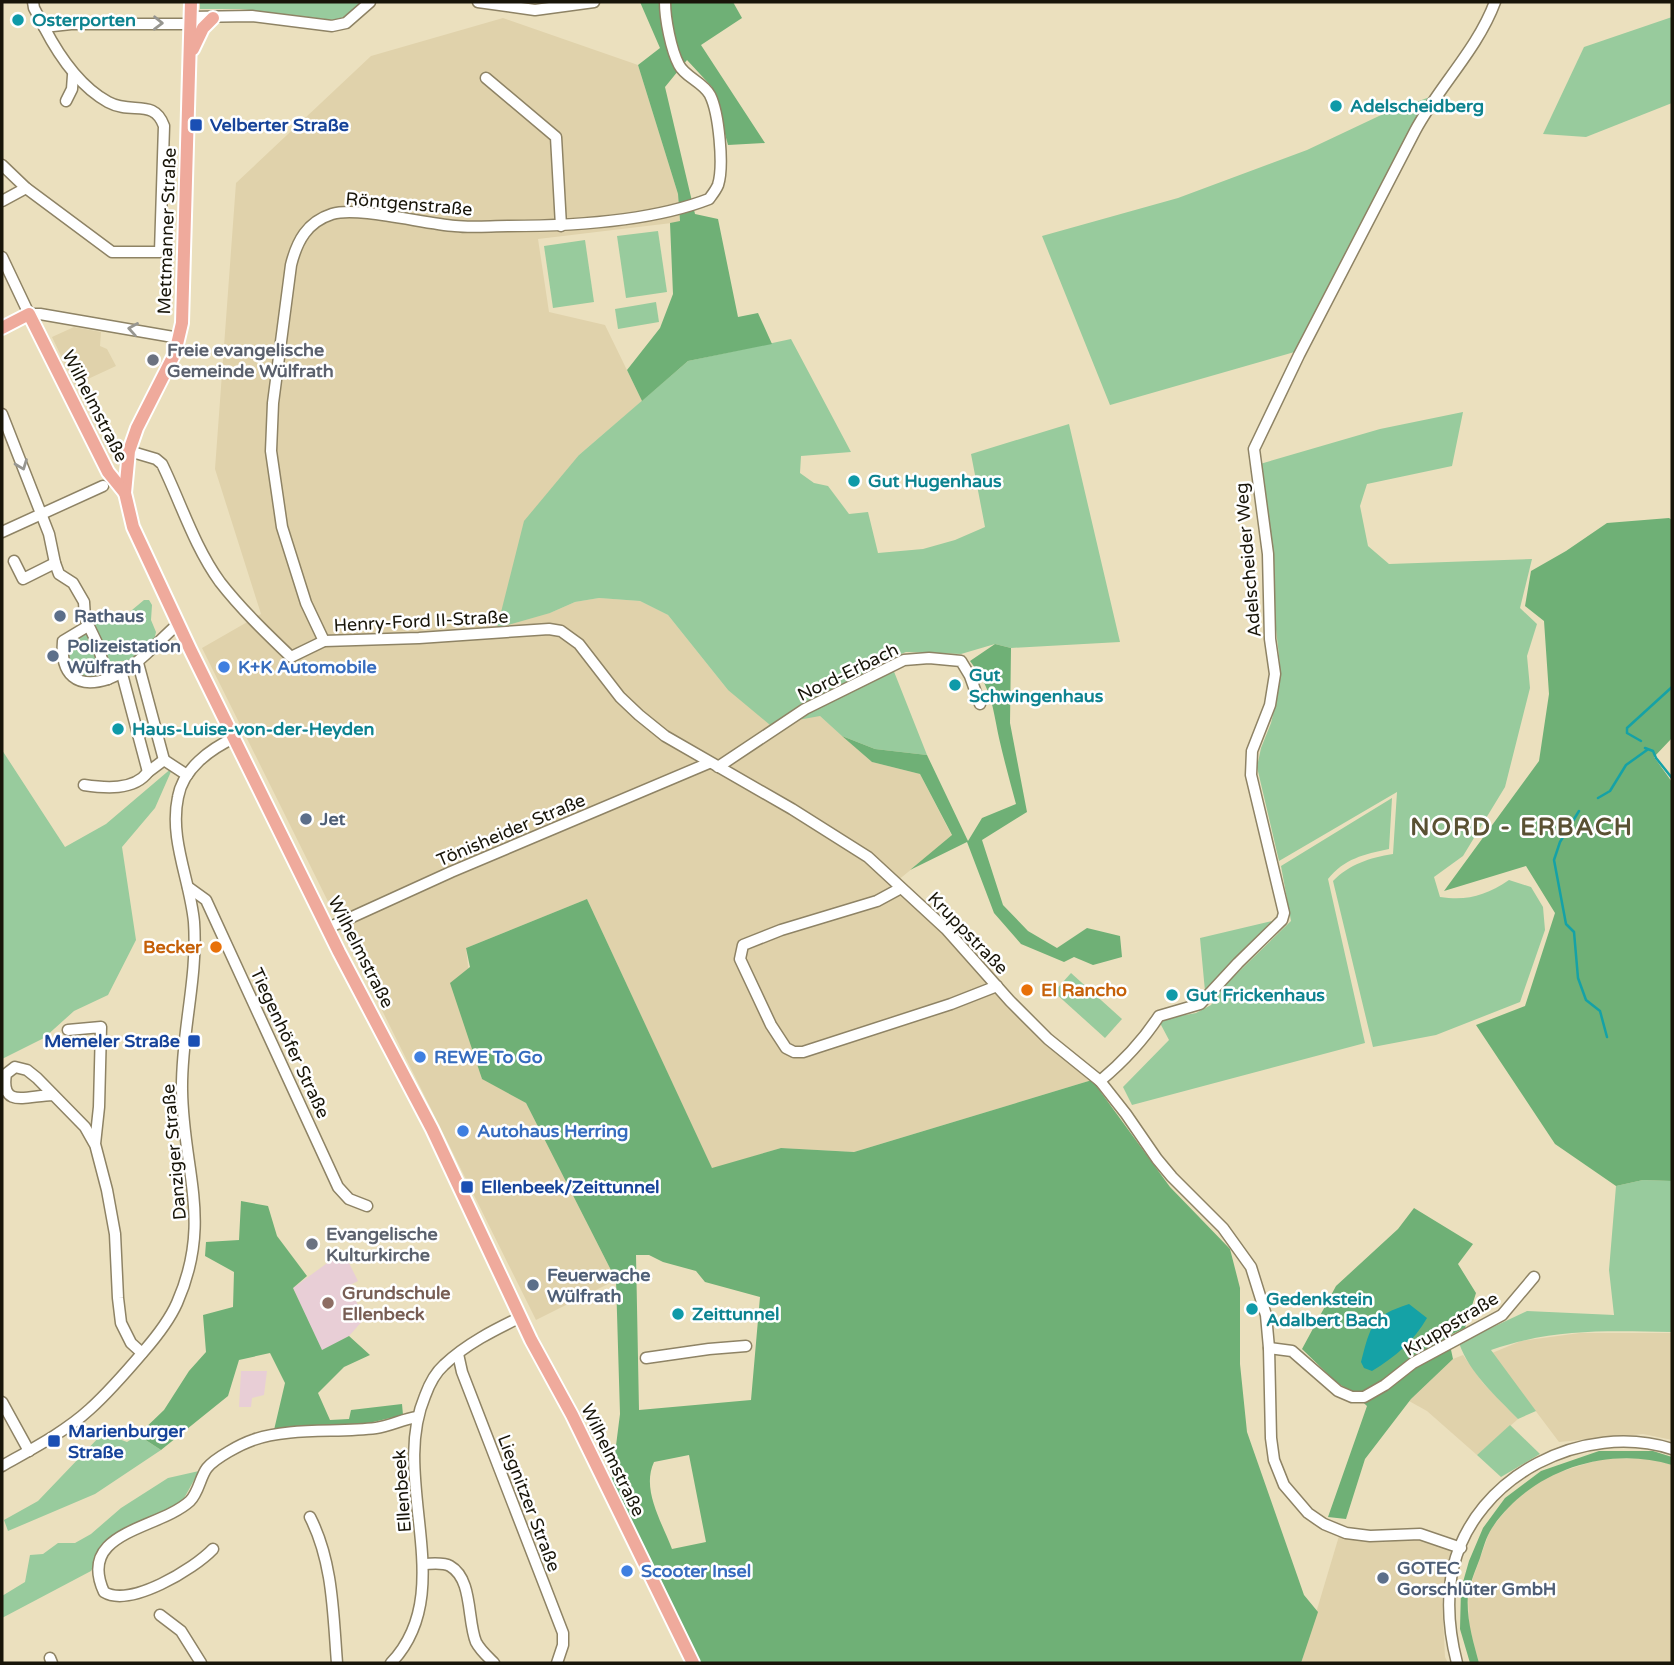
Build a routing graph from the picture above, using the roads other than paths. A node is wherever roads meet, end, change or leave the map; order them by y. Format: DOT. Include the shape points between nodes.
graph roads {
  1 [pos="33,2"];
  2 [pos="191,2"];
  3 [pos="370,2"];
  4 [pos="478,2"];
  5 [pos="594,2"];
  6 [pos="665,2"];
  7 [pos="1495,2"];
  8 [pos="213,18"];
  9 [pos="190,21"];
  10 [pos="44,27"];
  11 [pos="190,56"];
  12 [pos="73,75"];
  13 [pos="486,78"];
  14 [pos="66,101"];
  15 [pos="2,165"];
  16 [pos="26,188"];
  17 [pos="2,201"];
  18 [pos="561,226"];
  19 [pos="2,257"];
  20 [pos="29,314"];
  21 [pos="51,316"];
  22 [pos="2,328"];
  23 [pos="37,331"];
  24 [pos="179,338"];
  25 [pos="2,414"];
  26 [pos="128,456"];
  27 [pos="102,460"];
  28 [pos="103,486"];
  29 [pos="125,493"];
  30 [pos="41,516"];
  31 [pos="2,532"];
  32 [pos="14,561"];
  33 [pos="55,563"];
  34 [pos="178,624"];
  35 [pos="88,626"];
  36 [pos="549,629"];
  37 [pos="324,641"];
  38 [pos="138,663"];
  39 [pos="122,674"];
  40 [pos="108,679"];
  41 [pos="979,704"];
  42 [pos="234,738"];
  43 [pos="164,760"];
  44 [pos="713,765"];
  45 [pos="148,772"];
  46 [pos="187,775"];
  47 [pos="84,785"];
  48 [pos="188,887"];
  49 [pos="901,888"];
  50 [pos="328,928"];
  51 [pos="997,986"];
  52 [pos="68,1030"];
  53 [pos="1100,1081"];
  54 [pos="53,1096"];
  55 [pos="95,1144"];
  56 [pos="367,1206"];
  57 [pos="1534,1277"];
  58 [pos="521,1317"];
  59 [pos="746,1346"];
  60 [pos="1269,1348"];
  61 [pos="142,1353"];
  62 [pos="458,1354"];
  63 [pos="646,1358"];
  64 [pos="2,1402"];
  65 [pos="417,1417"];
  66 [pos="1672,1449"];
  67 [pos="29,1451"];
  68 [pos="2,1466"];
  69 [pos="310,1517"];
  70 [pos="1461,1548"];
  71 [pos="213,1549"];
  72 [pos="423,1563"];
  73 [pos="160,1615"];
  74 [pos="201,1663"];
  75 [pos="337,1663"];
  76 [pos="391,1663"];
  77 [pos="494,1663"];
  78 [pos="557,1663"];
  79 [pos="692,1663"];
  80 [pos="1457,1663"];
  1 -- 10 [label="street"];
  2 -- 9 [label="main road, Mettmanner Straße"];
  3 -- 8 [label="street" via="346,23 332,26 252,16"];
  4 -- 5 [label="street" via="535,10"];
  6 -- 18 [label="street, Röntgenstraße" via="680,67 711,96 722,164 717,187 709,199 694,205"];
  7 -- 53 [label="street, Adelscheider Weg" via="1465,58 1415,131 1254,449 1268,554 1275,674 1270,705 1252,751 1251,775 1282,920 1200,1004 1159,1016 1131,1055"];
  8 -- 9 [label="street"];
  8 -- 11 [label="main road" via="202,28"];
  10 -- 9 [label="street, one-way"];
  9 -- 11 [label="main road, Mettmanner Straße"];
  10 -- 12 [label="street"];
  11 -- 24 [label="main road, Mettmanner Straße"];
  12 -- 14 [label="street"];
  12 -- 16 [label="street" via="107,102 160,114 164,126 160,252 111,251"];
  13 -- 18 [label="street" via="555,137"];
  15 -- 16 [label="street"];
  16 -- 17 [label="street"];
  18 -- 37 [label="street, Röntgenstraße" via="455,226 346,212 310,226 296,244 271,451 282,527 306,603"];
  19 -- 20 [label="street, Wilhelmstraße"];
  20 -- 21 [label="street"];
  20 -- 22 [label="main road"];
  20 -- 23 [label="main road, Wilhelmstraße"];
  21 -- 23 [label="street" via="41,321"];
  24 -- 21 [label="street, one-way"];
  23 -- 27 [label="main road, Wilhelmstraße"];
  24 -- 26 [label="main road, Mettmanner Straße"];
  25 -- 30 [label="street, one-way"];
  26 -- 27 [label="main road" via="110,463"];
  26 -- 29 [label="main road, Mettmanner Straße"];
  26 -- 37 [label="street, Henry-Ford II-Straße" via="154,458 162,464 196,541 220,581 291,657"];
  27 -- 29 [label="main road, Wilhelmstraße"];
  28 -- 30 [label="street"];
  29 -- 34 [label="main road, Wilhelmstraße" via="133,527"];
  30 -- 31 [label="street"];
  30 -- 33 [label="street"];
  32 -- 33 [label="street" via="23,579"];
  33 -- 35 [label="street" via="84,602"];
  34 -- 38 [label="street"];
  34 -- 42 [label="main road, Wilhelmstraße"];
  35 -- 40 [label="street"];
  35 -- 40 [label="street" via="63,641 64,659 72,677 81,683"];
  36 -- 37 [label="street, Henry-Ford II-Straße"];
  36 -- 44 [label="street, Kruppstraße" via="561,631 579,645 620,697 664,736"];
  38 -- 39 [label="street"];
  38 -- 43 [label="street"];
  39 -- 40 [label="street"];
  39 -- 45 [label="street"];
  41 -- 44 [label="street, Nord-Erbach" via="961,661 904,660 805,709"];
  42 -- 46 [label="street, Danziger Straße" via="199,760"];
  42 -- 50 [label="main road, Wilhelmstraße"];
  43 -- 45 [label="street"];
  43 -- 46 [label="street"];
  44 -- 49 [label="street, Kruppstraße" via="859,851"];
  44 -- 50 [label="street, Tönisheider Straße"];
  45 -- 47 [label="street" via="129,784 110,788"];
  46 -- 48 [label="street, Danziger Straße" via="178,795 176,821"];
  48 -- 56 [label="street, Tiegenhöfer Straße" via="205,900 338,1187 349,1199"];
  48 -- 61 [label="street, Danziger Straße" via="195,954 182,1091 196,1227 176,1305"];
  49 -- 51 [label="street, Kruppstraße"];
  49 -- 51 [label="street" via="877,901 743,945 740,960 782,1044 803,1052"];
  50 -- 58 [label="main road, Wilhelmstraße" via="432,1129"];
  51 -- 53 [label="street, Kruppstraße" via="1048,1039"];
  52 -- 55 [label="street" via="101,1027"];
  53 -- 60 [label="street, Kruppstraße" via="1172,1177 1237,1245 1251,1267 1263,1299"];
  54 -- 54 [label="street" via="27,1070 15,1068 6,1074 8,1096"];
  54 -- 55 [label="street" via="85,1127"];
  55 -- 61 [label="street" via="115,1234 121,1323"];
  57 -- 60 [label="street, Kruppstraße" via="1502,1315 1413,1363 1364,1397 1338,1391 1292,1351"];
  58 -- 62 [label="street, Ellenbeek"];
  58 -- 79 [label="main road, Wilhelmstraße"];
  59 -- 63 [label="street"];
  60 -- 70 [label="street, Kruppstraße" via="1274,1460 1296,1502 1324,1524 1346,1532 1420,1534"];
  61 -- 67 [label="street, Danziger Straße" via="88,1411"];
  62 -- 65 [label="street, Ellenbeek" via="431,1383"];
  62 -- 78 [label="street, Liegnitzer Straße" via="563,1633"];
  64 -- 67 [label="street"];
  65 -- 71 [label="street" via="379,1427 260,1438 243,1445 206,1469 190,1500 107,1545 97,1572 104,1592 114,1597 129,1595 186,1572"];
  65 -- 72 [label="street, Ellenbeek" via="414,1476"];
  66 -- 70 [label="street" via="1645,1441 1608,1441 1550,1457 1521,1473 1493,1497"];
  67 -- 68 [label="street, Danziger Straße"];
  69 -- 75 [label="street" via="327,1561"];
  70 -- 80 [label="street" via="1449,1608"];
  72 -- 76 [label="street, Ellenbeek" via="415,1624"];
  72 -- 77 [label="street" via="447,1564 457,1573 465,1587 477,1645"];
  73 -- 74 [label="street" via="181,1631"];
}
